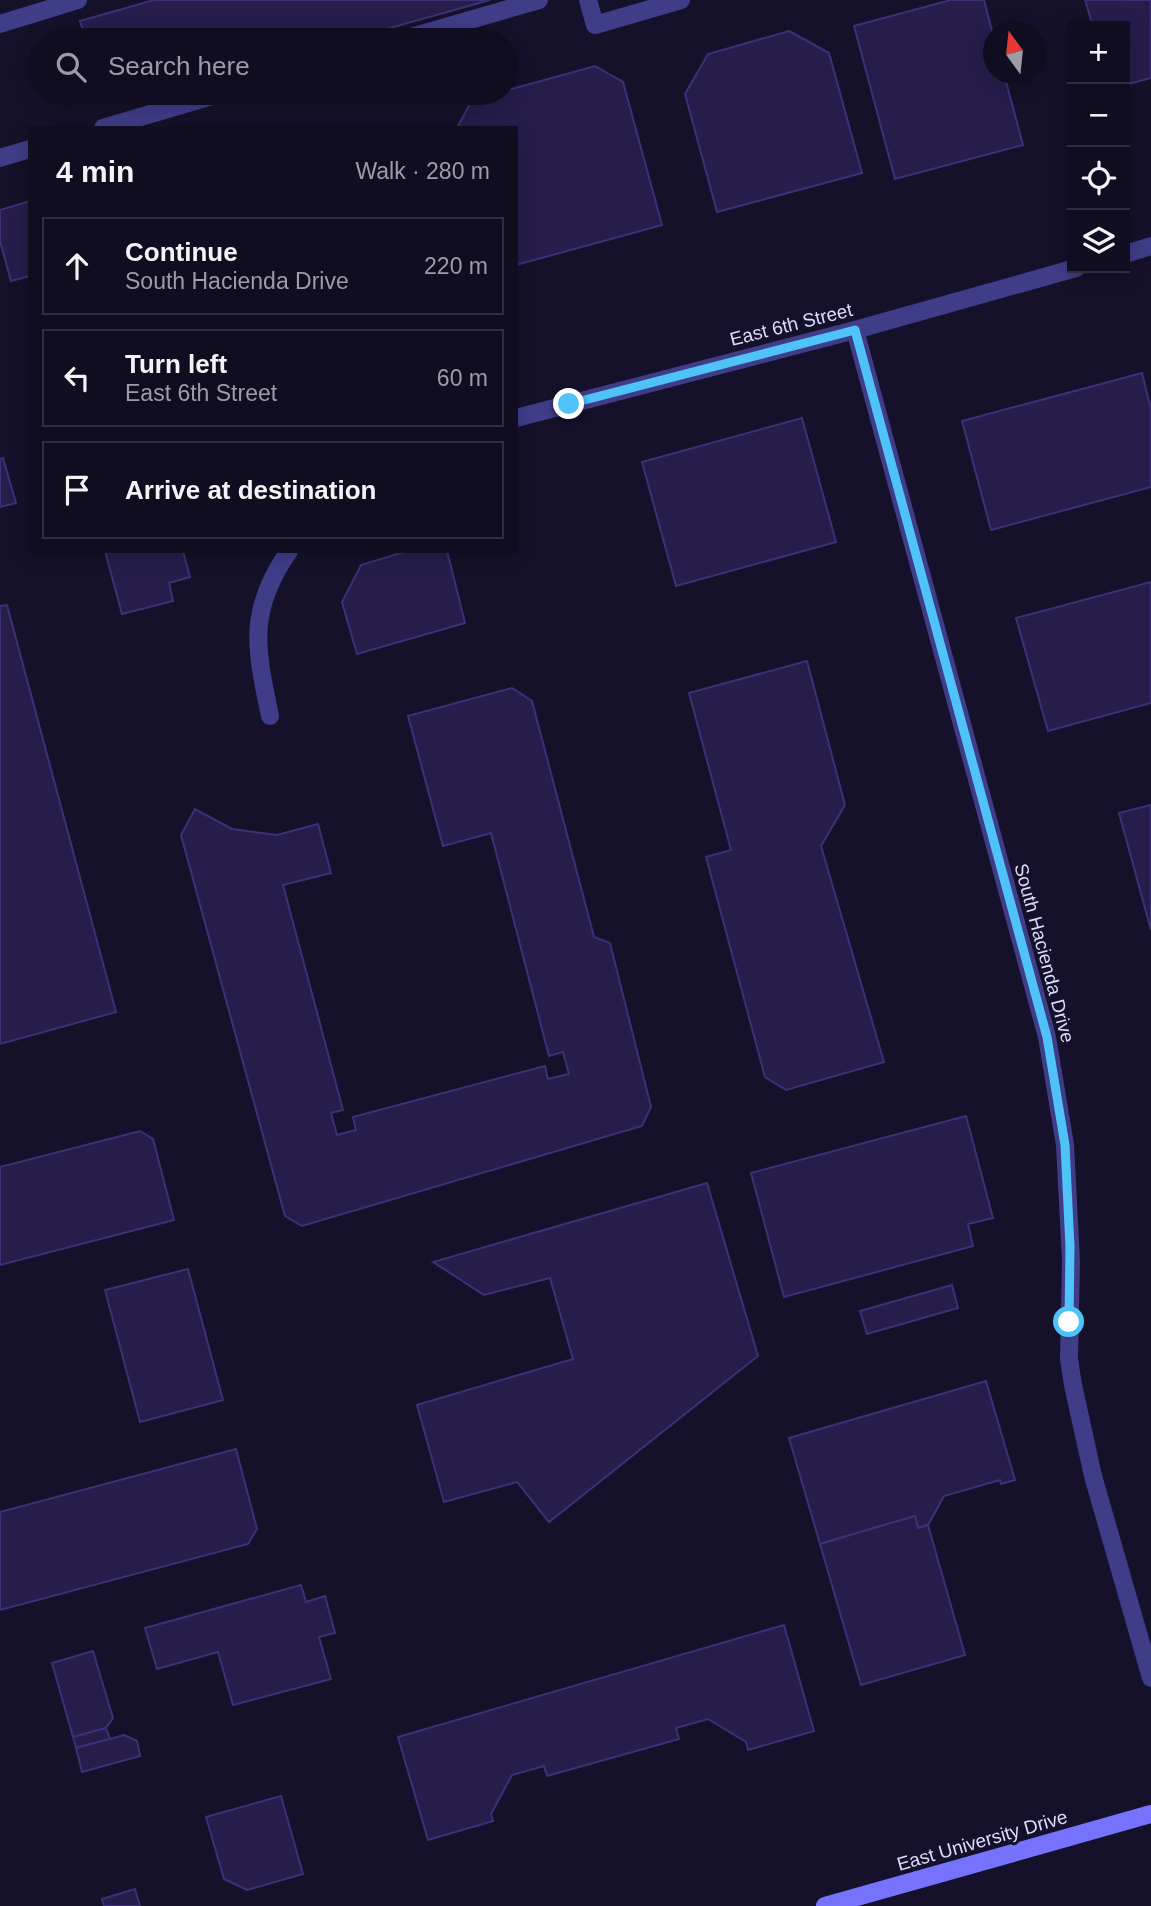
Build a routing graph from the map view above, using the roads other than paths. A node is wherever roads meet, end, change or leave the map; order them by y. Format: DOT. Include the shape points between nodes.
graph roads {
  1 [pos="78,0"];
  2 [pos="539,0"];
  3 [pos="587,0"];
  4 [pos="681,0"];
  5 [pos="0,24"];
  6 [pos="442,28"];
  7 [pos="181,105"];
  8 [pos="110,126"];
  9 [pos="28,150"];
  10 [pos="0,158"];
  11 [pos="1151,246"];
  12 [pos="1130,252"];
  13 [pos="1067,271"];
  14 [pos="855,330"];
  15 [pos="518,417"];
  16 [pos="288,553"];
  17 [pos="270,716"];
  18 [pos="1151,1678"];
  19 [pos="1151,1814"];
  20 [pos="825,1906"];
  1 -- 5 [label="street"];
  2 -- 6 [label="street"];
  3 -- 4 [label="street" via="595,25"];
  7 -- 8 [label="street"];
  9 -- 10 [label="street"];
  11 -- 12 [label="street"];
  13 -- 14 [label="street, East 6th Street"];
  14 -- 15 [label="street, East 6th Street"];
  14 -- 18 [label="street, South Hacienda Drive" via="1047,1037 1065,1145 1073,1385 1093,1476"];
  16 -- 17 [label="street" via="261,604 257,656"];
  19 -- 20 [label="main road, East University Drive"];
}
